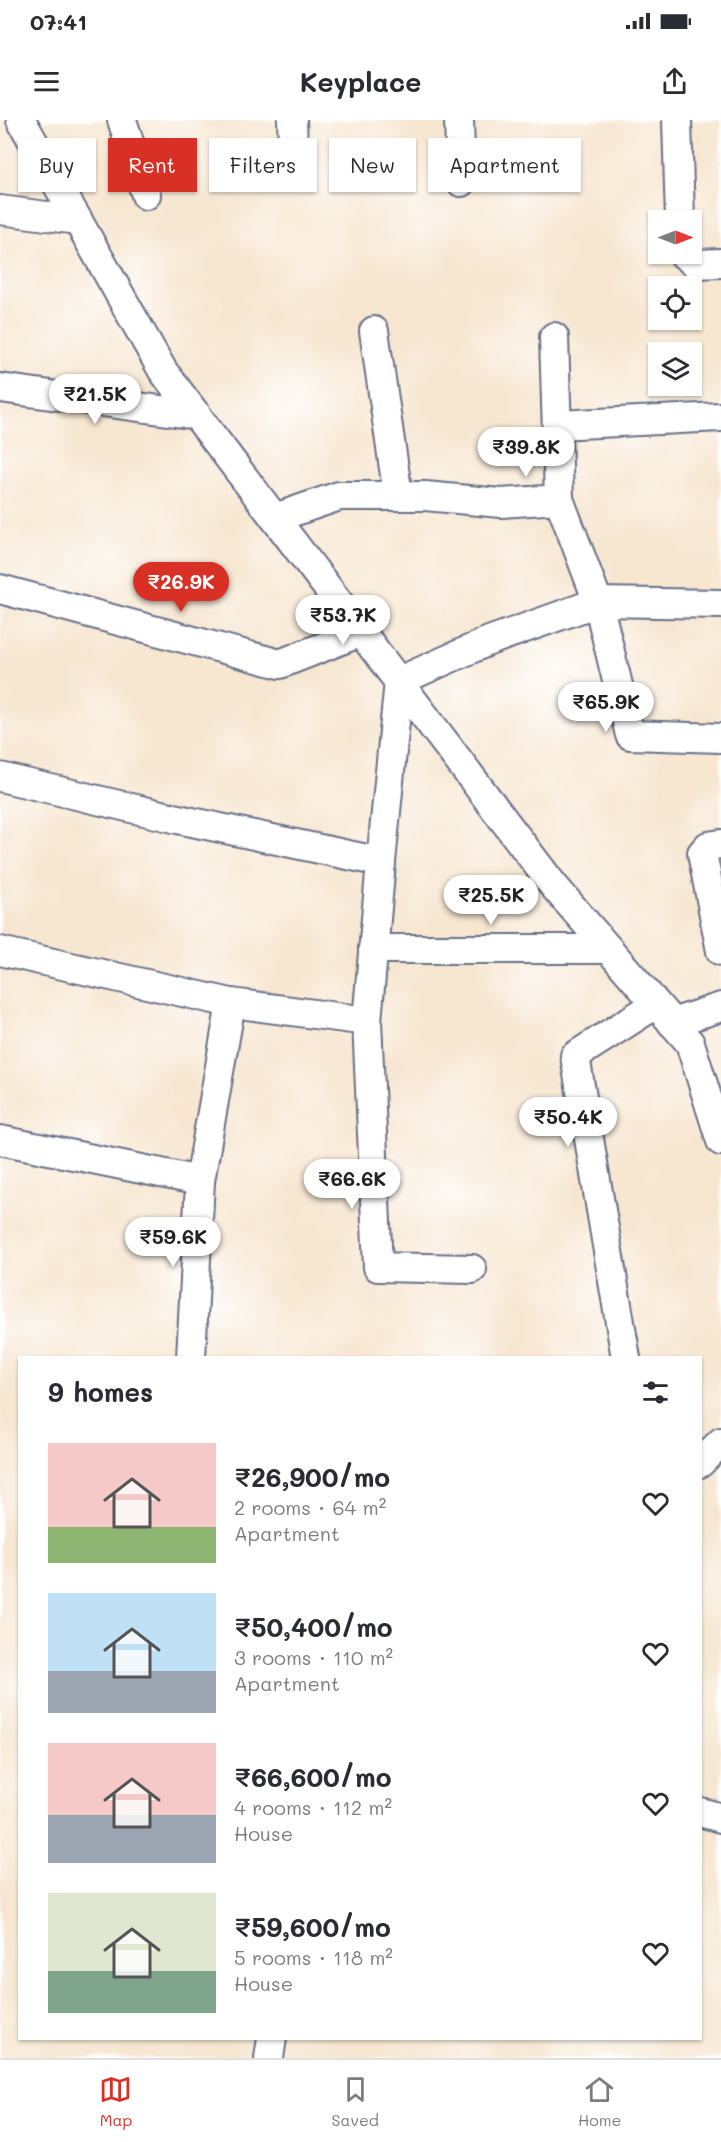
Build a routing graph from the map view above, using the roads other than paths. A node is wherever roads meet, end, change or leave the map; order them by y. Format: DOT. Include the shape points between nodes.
graph roads {
  1 [pos="21,120"];
  2 [pos="122,120"];
  3 [pos="292,120"];
  4 [pos="459,120"];
  5 [pos="677,120"];
  6 [pos="293,138"];
  7 [pos="459,138"];
  8 [pos="146,195"];
  9 [pos="0,210"];
  10 [pos="680,210"];
  11 [pos="78,220"];
  12 [pos="721,263"];
  13 [pos="702,264"];
  14 [pos="374,331"];
  15 [pos="554,337"];
  16 [pos="0,388"];
  17 [pos="197,415"];
  18 [pos="721,417"];
  19 [pos="557,424"];
  20 [pos="398,496"];
  21 [pos="559,499"];
  22 [pos="275,518"];
  23 [pos="0,589"];
  24 [pos="598,602"];
  25 [pos="721,604"];
  26 [pos="361,632"];
  27 [pos="399,681"];
  28 [pos="721,738"];
  29 [pos="0,777"];
  30 [pos="721,844"];
  31 [pos="381,862"];
  32 [pos="373,949"];
  33 [pos="608,949"];
  34 [pos="0,951"];
  35 [pos="721,951"];
  36 [pos="231,1003"];
  37 [pos="721,1007"];
  38 [pos="664,1014"];
  39 [pos="367,1021"];
  40 [pos="0,1140"];
  41 [pos="721,1141"];
  42 [pos="200,1181"];
  43 [pos="472,1269"];
  44 [pos="191,1356"];
  45 [pos="626,1356"];
  46 [pos="721,1442"];
  47 [pos="702,1461"];
  48 [pos="702,1813"];
  49 [pos="721,1818"];
  50 [pos="272,2040"];
  51 [pos="269,2058"];
  1 -- 11 [label="street"];
  2 -- 8 [label="street"];
  3 -- 6 [label="street"];
  4 -- 7 [label="street"];
  5 -- 10 [label="street"];
  9 -- 11 [label="street"];
  11 -- 17 [label="street" via="163,371"];
  12 -- 13 [label="street"];
  14 -- 20 [label="street"];
  15 -- 19 [label="street"];
  16 -- 17 [label="street"];
  17 -- 22 [label="street"];
  18 -- 19 [label="street"];
  19 -- 21 [label="street"];
  20 -- 21 [label="street" via="501,504"];
  20 -- 22 [label="street" via="339,496"];
  21 -- 24 [label="street"];
  22 -- 26 [label="street"];
  23 -- 26 [label="street" via="280,664"];
  24 -- 25 [label="street"];
  24 -- 27 [label="street" via="489,641"];
  24 -- 28 [label="street" via="630,735"];
  26 -- 27 [label="street"];
  27 -- 31 [label="street"];
  27 -- 33 [label="street" via="553,885"];
  29 -- 31 [label="street"];
  30 -- 35 [label="street" via="708,846 702,853 702,863"];
  31 -- 32 [label="street"];
  32 -- 33 [label="street"];
  32 -- 39 [label="street"];
  33 -- 38 [label="street"];
  34 -- 36 [label="street"];
  36 -- 39 [label="street"];
  36 -- 42 [label="street"];
  37 -- 38 [label="street"];
  38 -- 41 [label="street" via="690,1043"];
  38 -- 45 [label="street" via="575,1056"];
  39 -- 43 [label="street" via="378,1268"];
  40 -- 42 [label="street"];
  42 -- 44 [label="street"];
  46 -- 47 [label="street"];
  48 -- 49 [label="street"];
  50 -- 51 [label="street"];
}
